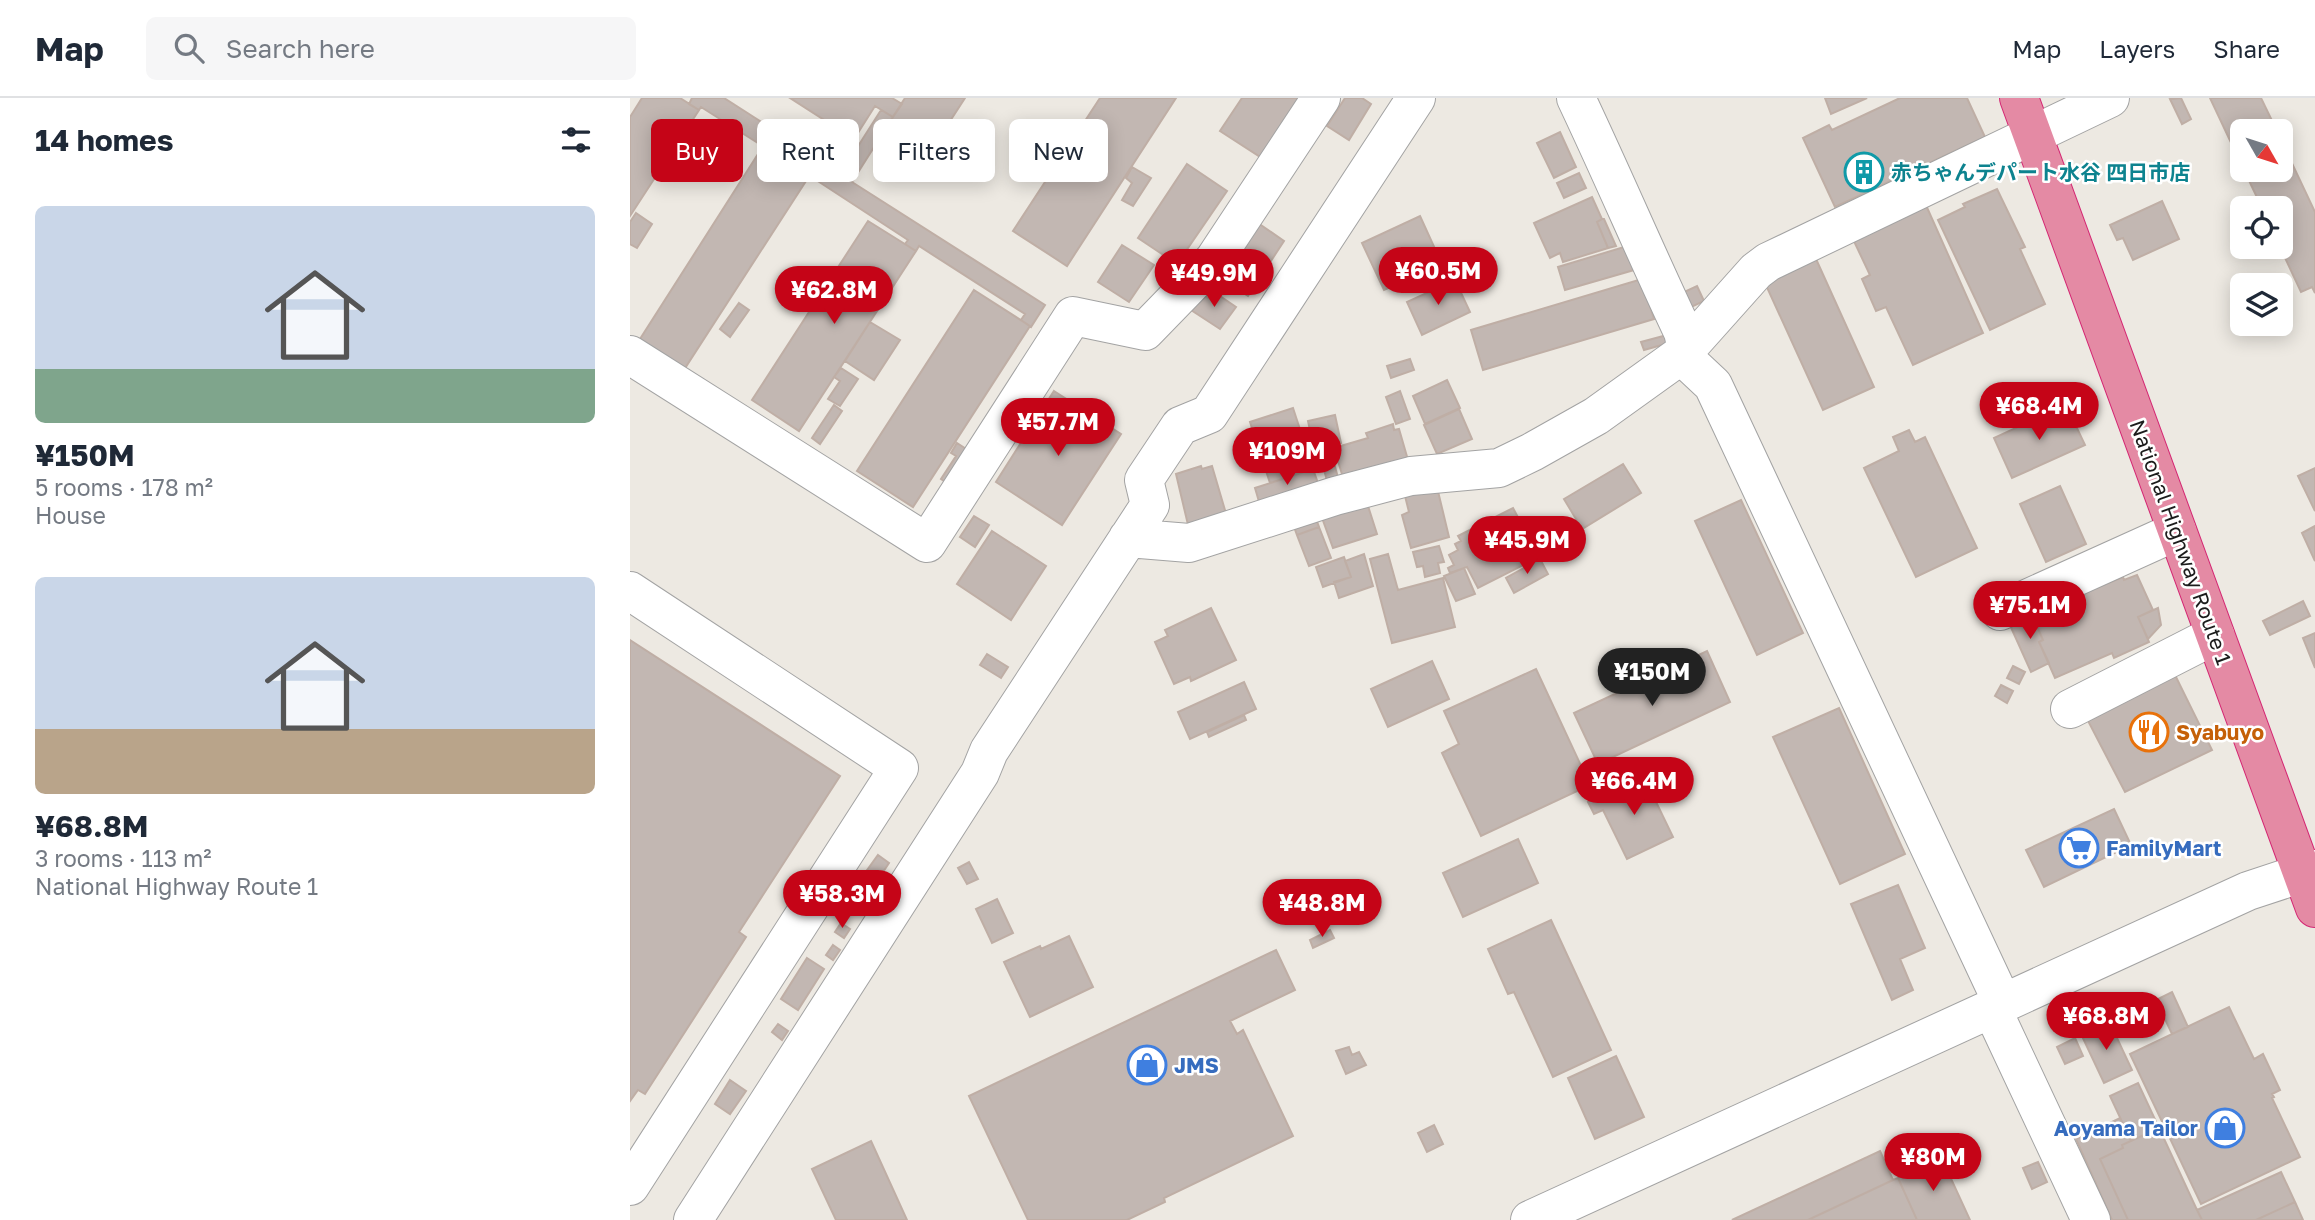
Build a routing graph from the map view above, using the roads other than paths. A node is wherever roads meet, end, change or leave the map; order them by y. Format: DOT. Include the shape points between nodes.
graph roads {
  1 [pos="1321,98"];
  2 [pos="1416,98"];
  3 [pos="1576,98"];
  4 [pos="2019,98"];
  5 [pos="2110,98"];
  6 [pos="2032,134"];
  7 [pos="1684,352"];
  8 [pos="630,355"];
  9 [pos="2177,531"];
  10 [pos="1128,538"];
  11 [pos="630,590"];
  12 [pos="2000,611"];
  13 [pos="2216,635"];
  14 [pos="2070,709"];
  15 [pos="2311,883"];
  16 [pos="1997,1006"];
  17 [pos="630,1186"];
  18 [pos="692,1220"];
  19 [pos="1531,1220"];
  20 [pos="2091,1220"];
  1 -- 8 [label="street" via="1214,260 1145,331 1073,316 927,543"];
  2 -- 10 [label="street" via="1209,415 1181,426 1144,480 1150,505"];
  3 -- 7 [label="street" via="1683,331"];
  4 -- 6 [label="highway, National Highway Route 1"];
  5 -- 6 [label="street"];
  6 -- 7 [label="street" via="1768,262"];
  6 -- 9 [label="highway, National Highway Route 1"];
  7 -- 10 [label="street" via="1596,416 1499,468 1411,477 1189,543"];
  7 -- 16 [label="street" via="1713,385"];
  9 -- 12 [label="street"];
  9 -- 13 [label="highway, National Highway Route 1"];
  10 -- 18 [label="street"];
  11 -- 17 [label="street" via="899,768"];
  13 -- 14 [label="street"];
  13 -- 15 [label="highway, National Highway Route 1"];
  15 -- 16 [label="street" via="2248,891"];
  16 -- 19 [label="street"];
  16 -- 20 [label="street"];
}
